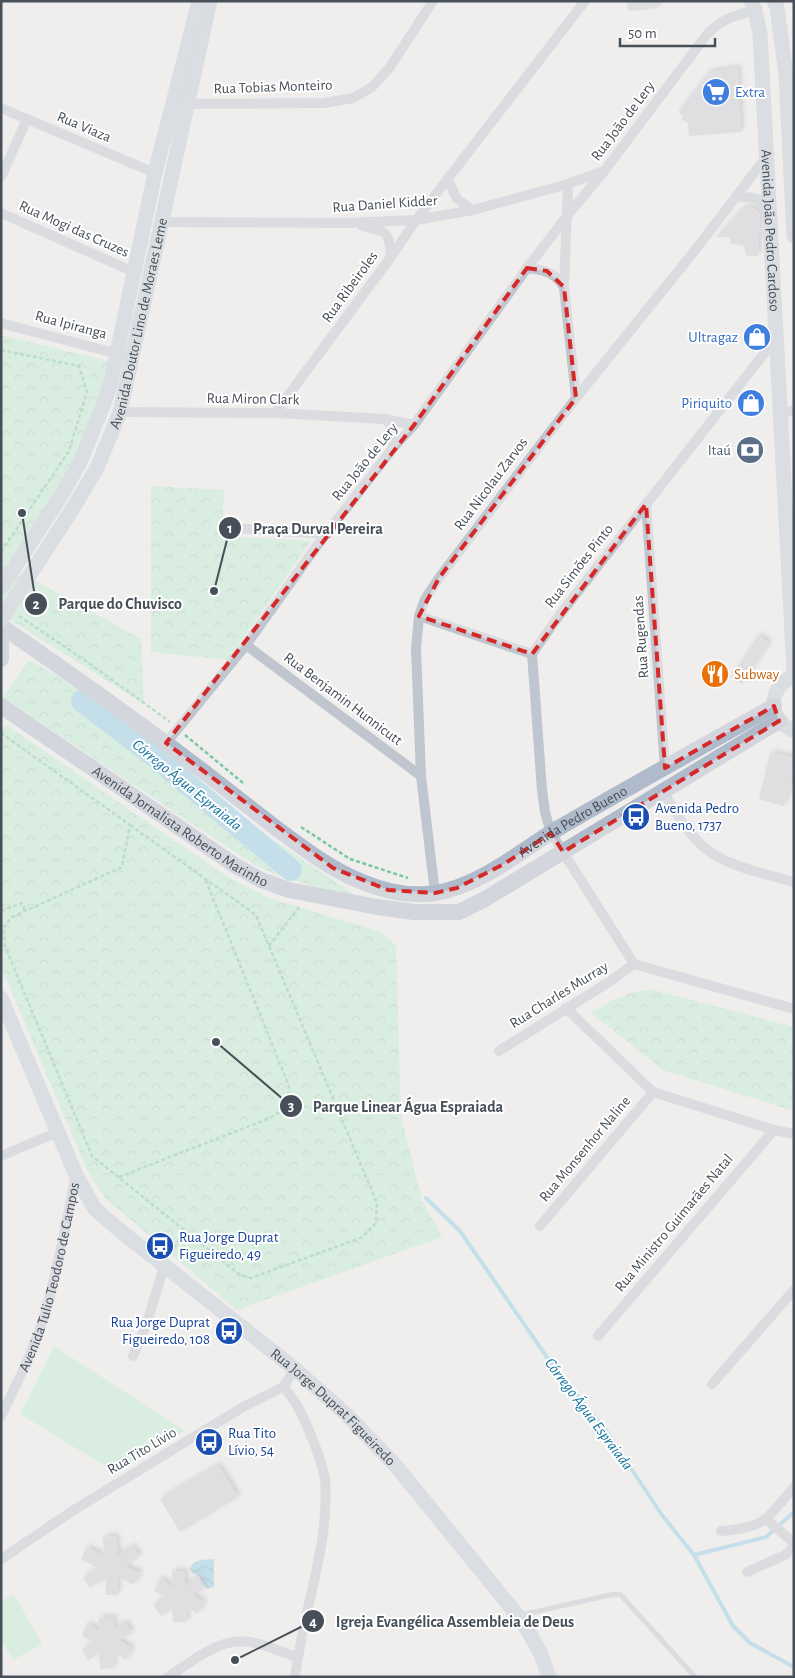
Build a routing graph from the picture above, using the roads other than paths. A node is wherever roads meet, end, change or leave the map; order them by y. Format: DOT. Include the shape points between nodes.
graph roads {
  1 [pos="198,1"];
  2 [pos="210,1"];
  3 [pos="433,1"];
  4 [pos="585,1"];
  5 [pos="774,1"];
  6 [pos="753,6"];
  7 [pos="790,74"];
  8 [pos="187,104"];
  9 [pos="1,108"];
  10 [pos="27,119"];
  11 [pos="767,156"];
  12 [pos="604,170"];
  13 [pos="154,173"];
  14 [pos="1,177"];
  15 [pos="448,180"];
  16 [pos="568,184"];
  17 [pos="736,197"];
  18 [pos="473,210"];
  19 [pos="1,213"];
  20 [pos="770,214"];
  21 [pos="567,216"];
  22 [pos="416,220"];
  23 [pos="161,222"];
  24 [pos="346,223"];
  25 [pos="794,236"];
  26 [pos="390,257"];
  27 [pos="527,268"];
  28 [pos="134,272"];
  29 [pos="564,287"];
  30 [pos="1,323"];
  31 [pos="777,338"];
  32 [pos="116,353"];
  33 [pos="133,358"];
  34 [pos="576,398"];
  35 [pos="120,412"];
  36 [pos="787,412"];
  37 [pos="275,413"];
  38 [pos="385,419"];
  39 [pos="414,425"];
  40 [pos="393,448"];
  41 [pos="646,504"];
  42 [pos="234,528"];
  43 [pos="327,534"];
  44 [pos="1,588"];
  45 [pos="419,616"];
  46 [pos="1,620"];
  47 [pos="1,626"];
  48 [pos="1,639"];
  49 [pos="246,645"];
  50 [pos="532,654"];
  51 [pos="1,660"];
  52 [pos="794,670"];
  53 [pos="794,676"];
  54 [pos="1,706"];
  55 [pos="776,713"];
  56 [pos="19,717"];
  57 [pos="1,720"];
  58 [pos="794,731"];
  59 [pos="166,743"];
  60 [pos="665,768"];
  61 [pos="421,776"];
  62 [pos="664,792"];
  63 [pos="551,833"];
  64 [pos="563,852"];
  65 [pos="794,882"];
  66 [pos="435,893"];
  67 [pos="377,907"];
  68 [pos="634,964"];
  69 [pos="1,998"];
  70 [pos="566,1008"];
  71 [pos="794,1008"];
  72 [pos="498,1051"];
  73 [pos="653,1092"];
  74 [pos="774,1130"];
  75 [pos="58,1132"];
  76 [pos="794,1134"];
  77 [pos="1,1156"];
  78 [pos="76,1175"];
  79 [pos="540,1226"];
  80 [pos="164,1266"];
  81 [pos="794,1290"];
  82 [pos="598,1336"];
  83 [pos="132,1356"];
  84 [pos="295,1369"];
  85 [pos="712,1384"];
  86 [pos="283,1387"];
  87 [pos="1,1416"];
  88 [pos="794,1487"];
  89 [pos="769,1522"];
  90 [pos="721,1531"];
  91 [pos="793,1543"];
  92 [pos="1,1559"];
  93 [pos="746,1572"];
  94 [pos="518,1616"];
  95 [pos="298,1658"];
  96 [pos="168,1677"];
  97 [pos="295,1677"];
  98 [pos="549,1677"];
  99 [pos="696,1677"];
  1 -- 13 [label="street, Avenida Doutor Lino de Moraes Leme"];
  2 -- 8 [label="street, Avenida Doutor Lino de Moraes Leme"];
  3 -- 8 [label="street, Rua Tobias Monteiro" via="390,67 372,87 353,98 324,103"];
  4 -- 15 [label="street, Rua Ribeiroles"];
  5 -- 7 [label="street, Avenida João Pedro Cardoso"];
  6 -- 11 [label="street, Avenida João Pedro Cardoso" via="760,34"];
  6 -- 12 [label="street, Rua João de Lery" via="731,16 708,33"];
  7 -- 25 [label="street, Avenida João Pedro Cardoso"];
  8 -- 23 [label="street, Avenida Doutor Lino de Moraes Leme"];
  9 -- 10 [label="street, Rua Viaza"];
  10 -- 13 [label="street, Rua Viaza"];
  10 -- 14 [label="street"];
  11 -- 17 [label="street, Rua Nicolau Zarvos"];
  11 -- 20 [label="street, Avenida João Pedro Cardoso"];
  12 -- 16 [label="street, Rua Daniel Kidder"];
  12 -- 21 [label="street, Rua João de Lery"];
  13 -- 28 [label="street, Avenida Doutor Lino de Moraes Leme"];
  15 -- 18 [label="street" via="457,199"];
  15 -- 22 [label="street, Rua Ribeiroles"];
  16 -- 18 [label="street, Rua Daniel Kidder"];
  16 -- 21 [label="street"];
  17 -- 20 [label="street" via="755,197"];
  17 -- 34 [label="street, Rua Nicolau Zarvos"];
  18 -- 22 [label="street, Rua Daniel Kidder"];
  19 -- 28 [label="street, Rua Mogi das Cruzes"];
  20 -- 31 [label="street, Avenida João Pedro Cardoso"];
  21 -- 27 [label="street, Rua João de Lery"];
  21 -- 29 [label="street"];
  22 -- 24 [label="street, Rua Daniel Kidder"];
  22 -- 26 [label="street, Rua Ribeiroles"];
  23 -- 24 [label="street, Rua Daniel Kidder"];
  23 -- 33 [label="street, Avenida Doutor Lino de Moraes Leme"];
  24 -- 26 [label="street" via="383,231 388,236"];
  26 -- 37 [label="street, Rua Ribeiroles"];
  27 -- 29 [label="street" via="546,271 558,278"];
  27 -- 39 [label="street, Rua João de Lery"];
  28 -- 32 [label="street, Avenida Doutor Lino de Moraes Leme"];
  29 -- 34 [label="street"];
  30 -- 32 [label="street, Rua Ipiranga"];
  31 -- 36 [label="street, Avenida João Pedro Cardoso"];
  31 -- 41 [label="street, Rua Simões Pinto"];
  32 -- 33 [label="street, Rua Ipiranga"];
  32 -- 44 [label="street, Avenida Doutor Lino de Moraes Leme" via="96,428 80,462"];
  33 -- 35 [label="street, Avenida Doutor Lino de Moraes Leme"];
  34 -- 45 [label="street, Rua Nicolau Zarvos" via="439,578 425,599"];
  35 -- 37 [label="street, Rua Miron Clark"];
  35 -- 46 [label="street, Avenida Doutor Lino de Moraes Leme, bridge" via="97,468"];
  36 -- 52 [label="street, Avenida João Pedro Cardoso"];
  37 -- 38 [label="street, Rua Miron Clark"];
  38 -- 39 [label="street, Rua Miron Clark"];
  38 -- 40 [label="street" via="394,434"];
  39 -- 40 [label="street, Rua João de Lery"];
  40 -- 43 [label="street, Rua João de Lery"];
  41 -- 50 [label="street, Rua Simões Pinto"];
  41 -- 60 [label="street, Rua Rugendas"];
  42 -- 43 [label="street"];
  43 -- 49 [label="street, Rua João de Lery"];
  45 -- 50 [label="street"];
  45 -- 61 [label="street, Rua Nicolau Zarvos" via="416,649"];
  47 -- 59 [label="main road"];
  48 -- 51 [label="main road"];
  49 -- 59 [label="street, Rua João de Lery"];
  49 -- 61 [label="street, Rua Benjamin Hunnicutt"];
  50 -- 63 [label="street" via="542,790"];
  53 -- 55 [label="street" via="780,685 775,695"];
  54 -- 56 [label="main road, Avenida Jornalista Roberto Marinho"];
  55 -- 58 [label="street"];
  55 -- 60 [label="main road, Avenida Pedro Bueno"];
  55 -- 62 [label="main road, Avenida Pedro Bueno"];
  56 -- 57 [label="main road"];
  56 -- 67 [label="main road, Avenida Jornalista Roberto Marinho" via="261,880 289,890"];
  59 -- 66 [label="main road, Avenida Pedro Bueno" via="302,848 333,868 361,882 388,890 411,894"];
  60 -- 63 [label="main road, Avenida Pedro Bueno"];
  61 -- 66 [label="street, Rua Nicolau Zarvos"];
  62 -- 64 [label="main road, Avenida Pedro Bueno"];
  62 -- 65 [label="street" via="673,810 700,844 720,858"];
  63 -- 64 [label="street"];
  63 -- 66 [label="main road, Avenida Pedro Bueno" via="504,864 457,888"];
  64 -- 67 [label="main road, Avenida Pedro Bueno" via="459,912 414,912"];
  64 -- 68 [label="street"];
  68 -- 70 [label="street, Rua Charles Murray"];
  68 -- 71 [label="street"];
  69 -- 75 [label="street, Avenida Tulio Teodoro de Campos"];
  70 -- 72 [label="street, Rua Charles Murray"];
  70 -- 73 [label="street"];
  73 -- 74 [label="street"];
  73 -- 79 [label="street, Rua Monsenhor Naline"];
  74 -- 76 [label="street"];
  74 -- 82 [label="street, Rua Ministro Guimarães Natal"];
  75 -- 77 [label="street"];
  75 -- 78 [label="street, Avenida Tulio Teodoro de Campos"];
  78 -- 80 [label="street, Rua Jorge Duprat Figueiredo" via="95,1209"];
  78 -- 87 [label="street, Avenida Tulio Teodoro de Campos" via="47,1308"];
  80 -- 83 [label="street" via="147,1322"];
  80 -- 84 [label="street, Rua Jorge Duprat Figueiredo"];
  81 -- 85 [label="street"];
  84 -- 86 [label="street, Rua Tito Lívio"];
  84 -- 94 [label="street, Rua Jorge Duprat Figueiredo" via="346,1414 396,1466"];
  86 -- 92 [label="street, Rua Tito Lívio" via="174,1449"];
  86 -- 95 [label="street" via="293,1396 304,1417 325,1480 326,1510 320,1550"];
  88 -- 89 [label="street"];
  89 -- 90 [label="street"];
  89 -- 91 [label="street"];
  91 -- 93 [label="street" via="785,1555"];
  94 -- 98 [label="street, Rua Jorge Duprat Figueiredo" via="541,1654"];
  94 -- 99 [label="lane" via="620,1594"];
  95 -- 96 [label="street" via="249,1641 234,1642 218,1645"];
  95 -- 97 [label="street"];
}
